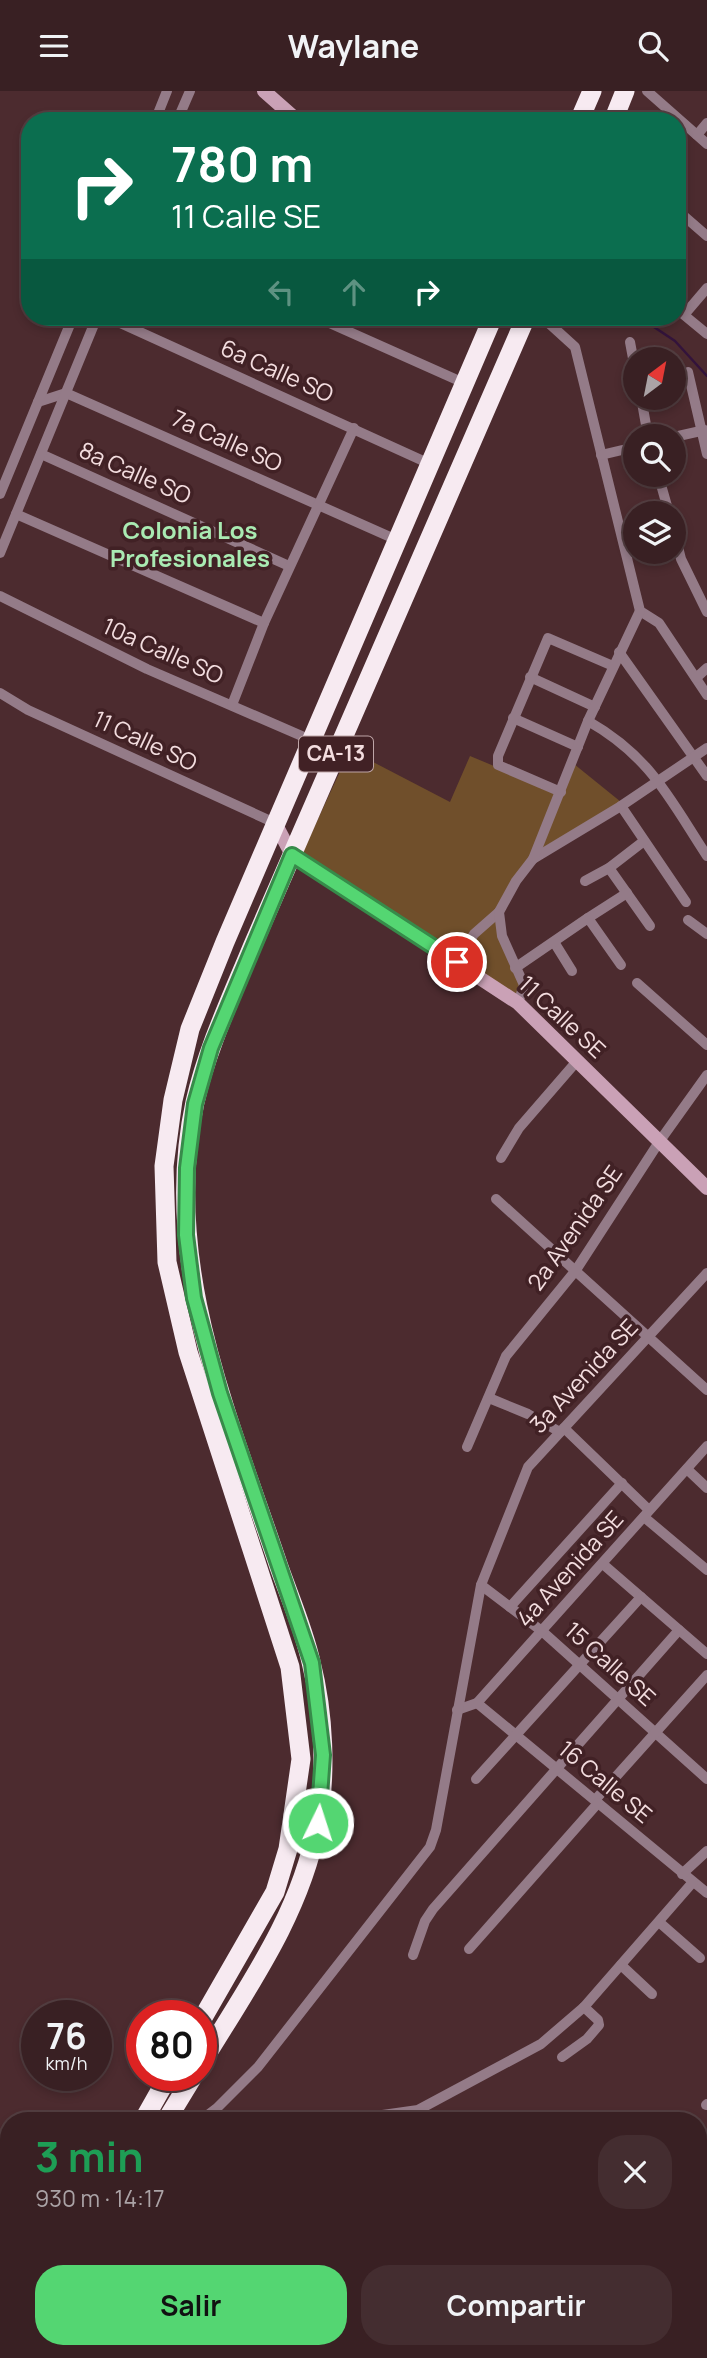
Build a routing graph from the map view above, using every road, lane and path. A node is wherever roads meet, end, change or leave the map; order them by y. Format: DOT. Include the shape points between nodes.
graph roads {
  1 [pos="167,91"];
  2 [pos="190,91"];
  3 [pos="264,91"];
  4 [pos="592,91"];
  5 [pos="625,91"];
  6 [pos="647,91"];
  7 [pos="159,112"];
  8 [pos="181,112"];
  9 [pos="288,112"];
  10 [pos="583,112"];
  11 [pos="617,112"];
  12 [pos="671,112"];
  13 [pos="707,123"];
  14 [pos="686,125"];
  15 [pos="697,135"];
  16 [pos="707,144"];
  17 [pos="686,218"];
  18 [pos="707,236"];
  19 [pos="707,288"];
  20 [pos="686,313"];
  21 [pos="686,317"];
  22 [pos="69,326"];
  23 [pos="93,326"];
  24 [pos="127,326"];
  25 [pos="336,326"];
  26 [pos="489,326"];
  27 [pos="522,326"];
  28 [pos="552,326"];
  29 [pos="707,334"];
  30 [pos="630,342"];
  31 [pos="631,347"];
  32 [pos="688,372"];
  33 [pos="464,383"];
  34 [pos="66,393"];
  35 [pos="38,402"];
  36 [pos="354,428"];
  37 [pos="704,430"];
  38 [pos="686,434"];
  39 [pos="623,450"];
  40 [pos="41,454"];
  41 [pos="707,454"];
  42 [pos="601,456"];
  43 [pos="430,464"];
  44 [pos="0,494"];
  45 [pos="319,505"];
  46 [pos="16,514"];
  47 [pos="397,540"];
  48 [pos="0,553"];
  49 [pos="683,564"];
  50 [pos="289,566"];
  51 [pos="0,596"];
  52 [pos="640,611"];
  53 [pos="707,612"];
  54 [pos="264,623"];
  55 [pos="620,652"];
  56 [pos="613,666"];
  57 [pos="707,669"];
  58 [pos="530,677"];
  59 [pos="696,678"];
  60 [pos="0,693"];
  61 [pos="707,695"];
  62 [pos="232,705"];
  63 [pos="595,707"];
  64 [pos="513,718"];
  65 [pos="588,721"];
  66 [pos="311,740"];
  67 [pos="578,747"];
  68 [pos="707,748"];
  69 [pos="694,757"];
  70 [pos="707,776"];
  71 [pos="658,781"];
  72 [pos="561,792"];
  73 [pos="621,806"];
  74 [pos="275,823"];
  75 [pos="645,841"];
  76 [pos="292,855"];
  77 [pos="707,856"];
  78 [pos="533,859"];
  79 [pos="609,868"];
  80 [pos="585,881"];
  81 [pos="627,893"];
  82 [pos="685,902"];
  83 [pos="499,912"];
  84 [pos="588,918"];
  85 [pos="688,921"];
  86 [pos="650,926"];
  87 [pos="707,934"];
  88 [pos="554,942"];
  89 [pos="457,962"];
  90 [pos="621,965"];
  91 [pos="515,968"];
  92 [pos="572,971"];
  93 [pos="637,983"];
  94 [pos="518,1003"];
  95 [pos="707,1045"];
  96 [pos="577,1062"];
  97 [pos="707,1075"];
  98 [pos="659,1142"];
  99 [pos="501,1158"];
  100 [pos="707,1188"];
  101 [pos="496,1199"];
  102 [pos="576,1270"];
  103 [pos="707,1273"];
  104 [pos="648,1338"];
  105 [pos="707,1390"];
  106 [pos="489,1398"];
  107 [pos="562,1430"];
  108 [pos="707,1446"];
  109 [pos="467,1447"];
  110 [pos="687,1469"];
  111 [pos="622,1483"];
  112 [pos="707,1487"];
  113 [pos="647,1513"];
  114 [pos="604,1565"];
  115 [pos="707,1570"];
  116 [pos="481,1585"];
  117 [pos="641,1597"];
  118 [pos="510,1607"];
  119 [pos="679,1630"];
  120 [pos="543,1632"];
  121 [pos="707,1654"];
  122 [pos="580,1666"];
  123 [pos="707,1675"];
  124 [pos="618,1699"];
  125 [pos="477,1703"];
  126 [pos="457,1710"];
  127 [pos="655,1733"];
  128 [pos="516,1734"];
  129 [pos="557,1771"];
  130 [pos="476,1779"];
  131 [pos="707,1779"];
  132 [pos="596,1802"];
  133 [pos="707,1851"];
  134 [pos="682,1874"];
  135 [pos="693,1882"];
  136 [pos="707,1893"];
  137 [pos="659,1921"];
  138 [pos="469,1949"];
  139 [pos="413,1955"];
  140 [pos="700,1958"];
  141 [pos="621,1965"];
  142 [pos="652,1994"];
  143 [pos="213,2000"];
  144 [pos="584,2007"];
  145 [pos="217,2037"];
  146 [pos="562,2057"];
  147 [pos="160,2091"];
  148 [pos="184,2091"];
  149 [pos="148,2112"];
  150 [pos="171,2112"];
  151 [pos="211,2112"];
  152 [pos="404,2112"];
  1 -- 7 [label="street"];
  2 -- 8 [label="street"];
  3 -- 9 [label="street"];
  4 -- 10 [label="highway"];
  5 -- 11 [label="highway"];
  6 -- 12 [label="street"];
  13 -- 15 [label="street"];
  14 -- 15 [label="street"];
  15 -- 16 [label="street"];
  17 -- 18 [label="street"];
  19 -- 20 [label="street"];
  21 -- 29 [label="street"];
  22 -- 35 [label="street"];
  23 -- 34 [label="street"];
  24 -- 36 [label="street, 6a Calle SO"];
  25 -- 33 [label="street"];
  26 -- 33 [label="highway, CA-13"];
  27 -- 76 [label="highway, CA-13"];
  28 -- 42 [label="street" via="575,347"];
  30 -- 31 [label="street"];
  32 -- 37 [label="street"];
  33 -- 43 [label="highway, CA-13"];
  34 -- 35 [label="street"];
  34 -- 40 [label="street"];
  34 -- 45 [label="street, 7a Calle SO"];
  35 -- 44 [label="street"];
  36 -- 43 [label="street, 6a Calle SO"];
  36 -- 45 [label="street"];
  37 -- 38 [label="street"];
  37 -- 41 [label="street"];
  39 -- 42 [label="street"];
  40 -- 46 [label="street"];
  40 -- 50 [label="street, 8a Calle SO"];
  42 -- 52 [label="street"];
  43 -- 47 [label="highway, CA-13"];
  45 -- 47 [label="street, 7a Calle SO"];
  45 -- 50 [label="street"];
  46 -- 48 [label="street"];
  46 -- 54 [label="street"];
  47 -- 66 [label="highway, CA-13"];
  49 -- 53 [label="street"];
  50 -- 54 [label="street"];
  51 -- 62 [label="street, 10a Calle SO" via="147,669"];
  52 -- 55 [label="street"];
  52 -- 59 [label="street" via="659,623"];
  54 -- 62 [label="street"];
  55 -- 56 [label="street"];
  55 -- 69 [label="street"];
  56 -- 58 [label="street" via="548,638"];
  56 -- 63 [label="street"];
  57 -- 59 [label="street"];
  58 -- 63 [label="street"];
  58 -- 64 [label="street"];
  59 -- 61 [label="street"];
  60 -- 74 [label="street, 11 Calle SO"];
  62 -- 66 [label="street, 10a Calle SO"];
  63 -- 65 [label="street"];
  64 -- 67 [label="street"];
  64 -- 72 [label="street" via="498,765"];
  65 -- 67 [label="street"];
  65 -- 71 [label="street" via="620,739"];
  66 -- 74 [label="highway, CA-13"];
  67 -- 72 [label="street"];
  68 -- 69 [label="street"];
  69 -- 70 [label="street"];
  69 -- 71 [label="street"];
  71 -- 73 [label="street"];
  71 -- 77 [label="street"];
  72 -- 78 [label="street"];
  73 -- 75 [label="street"];
  73 -- 78 [label="street"];
  74 -- 76 [label="street, 11 Calle SE"];
  74 -- 143 [label="highway, CA-13" via="190,1029 164,1166 167,1262 188,1352 290,1667 301,1759 288,1849 275,1892"];
  75 -- 79 [label="street"];
  75 -- 82 [label="street"];
  76 -- 89 [label="street, 11 Calle SE"];
  76 -- 145 [label="highway, CA-13" via="211,1048 195,1104 187,1168 186,1235 194,1298 220,1393 312,1663 323,1755 318,1823 295,1904"];
  78 -- 83 [label="street"];
  79 -- 80 [label="street"];
  79 -- 81 [label="street"];
  81 -- 84 [label="street"];
  81 -- 86 [label="street"];
  83 -- 89 [label="street" via="474,935"];
  83 -- 91 [label="street" via="502,936"];
  84 -- 88 [label="street"];
  84 -- 90 [label="street"];
  85 -- 87 [label="street"];
  88 -- 91 [label="street"];
  88 -- 92 [label="street"];
  89 -- 94 [label="street, 11 Calle SE"];
  91 -- 94 [label="street" via="524,985"];
  93 -- 95 [label="street"];
  94 -- 96 [label="street, 11 Calle SE"];
  96 -- 98 [label="street, 11 Calle SE"];
  96 -- 99 [label="street" via="519,1128"];
  97 -- 98 [label="street, 2a Avenida SE"];
  98 -- 100 [label="street, 11 Calle SE"];
  98 -- 102 [label="street, 2a Avenida SE"];
  101 -- 102 [label="street"];
  102 -- 104 [label="street"];
  102 -- 106 [label="street, 2a Avenida SE" via="506,1356"];
  103 -- 104 [label="street, 3a Avenida SE"];
  104 -- 105 [label="street"];
  104 -- 107 [label="street, 3a Avenida SE"];
  106 -- 107 [label="street"];
  106 -- 109 [label="street, 2a Avenida SE"];
  107 -- 111 [label="street"];
  107 -- 116 [label="street, 3a Avenida SE" via="528,1467"];
  108 -- 110 [label="street, 4a Avenida SE"];
  110 -- 112 [label="street"];
  110 -- 113 [label="street, 4a Avenida SE"];
  111 -- 113 [label="street"];
  111 -- 118 [label="street"];
  113 -- 114 [label="street, 4a Avenida SE"];
  113 -- 115 [label="street"];
  114 -- 117 [label="street"];
  114 -- 120 [label="street, 4a Avenida SE"];
  116 -- 118 [label="street, 15 Calle SE"];
  116 -- 126 [label="street"];
  117 -- 119 [label="street"];
  117 -- 122 [label="street"];
  118 -- 120 [label="street, 15 Calle SE"];
  119 -- 121 [label="street"];
  119 -- 124 [label="street"];
  120 -- 122 [label="street, 15 Calle SE"];
  120 -- 125 [label="street, 4a Avenida SE"];
  122 -- 124 [label="street, 15 Calle SE"];
  122 -- 128 [label="street"];
  123 -- 127 [label="street"];
  124 -- 127 [label="street, 15 Calle SE"];
  124 -- 129 [label="street"];
  125 -- 126 [label="street, 4a Avenida SE"];
  125 -- 128 [label="street, 16 Calle SE"];
  126 -- 151 [label="street" via="430,1847 258,2067"];
  127 -- 131 [label="street, 15 Calle SE"];
  127 -- 132 [label="street"];
  128 -- 129 [label="street, 16 Calle SE"];
  128 -- 130 [label="street"];
  129 -- 132 [label="street, 16 Calle SE"];
  129 -- 139 [label="street" via="433,1909"];
  132 -- 134 [label="street, 16 Calle SE"];
  132 -- 138 [label="street"];
  133 -- 134 [label="street"];
  134 -- 135 [label="street, 16 Calle SE"];
  135 -- 136 [label="street, 16 Calle SE"];
  135 -- 137 [label="street"];
  137 -- 140 [label="street"];
  137 -- 141 [label="street"];
  141 -- 142 [label="street"];
  141 -- 144 [label="street"];
  144 -- 146 [label="street" via="599,2025"];
  144 -- 152 [label="street" via="541,2044 418,2110"];
  147 -- 149 [label="highway"];
  148 -- 150 [label="highway"];
}
